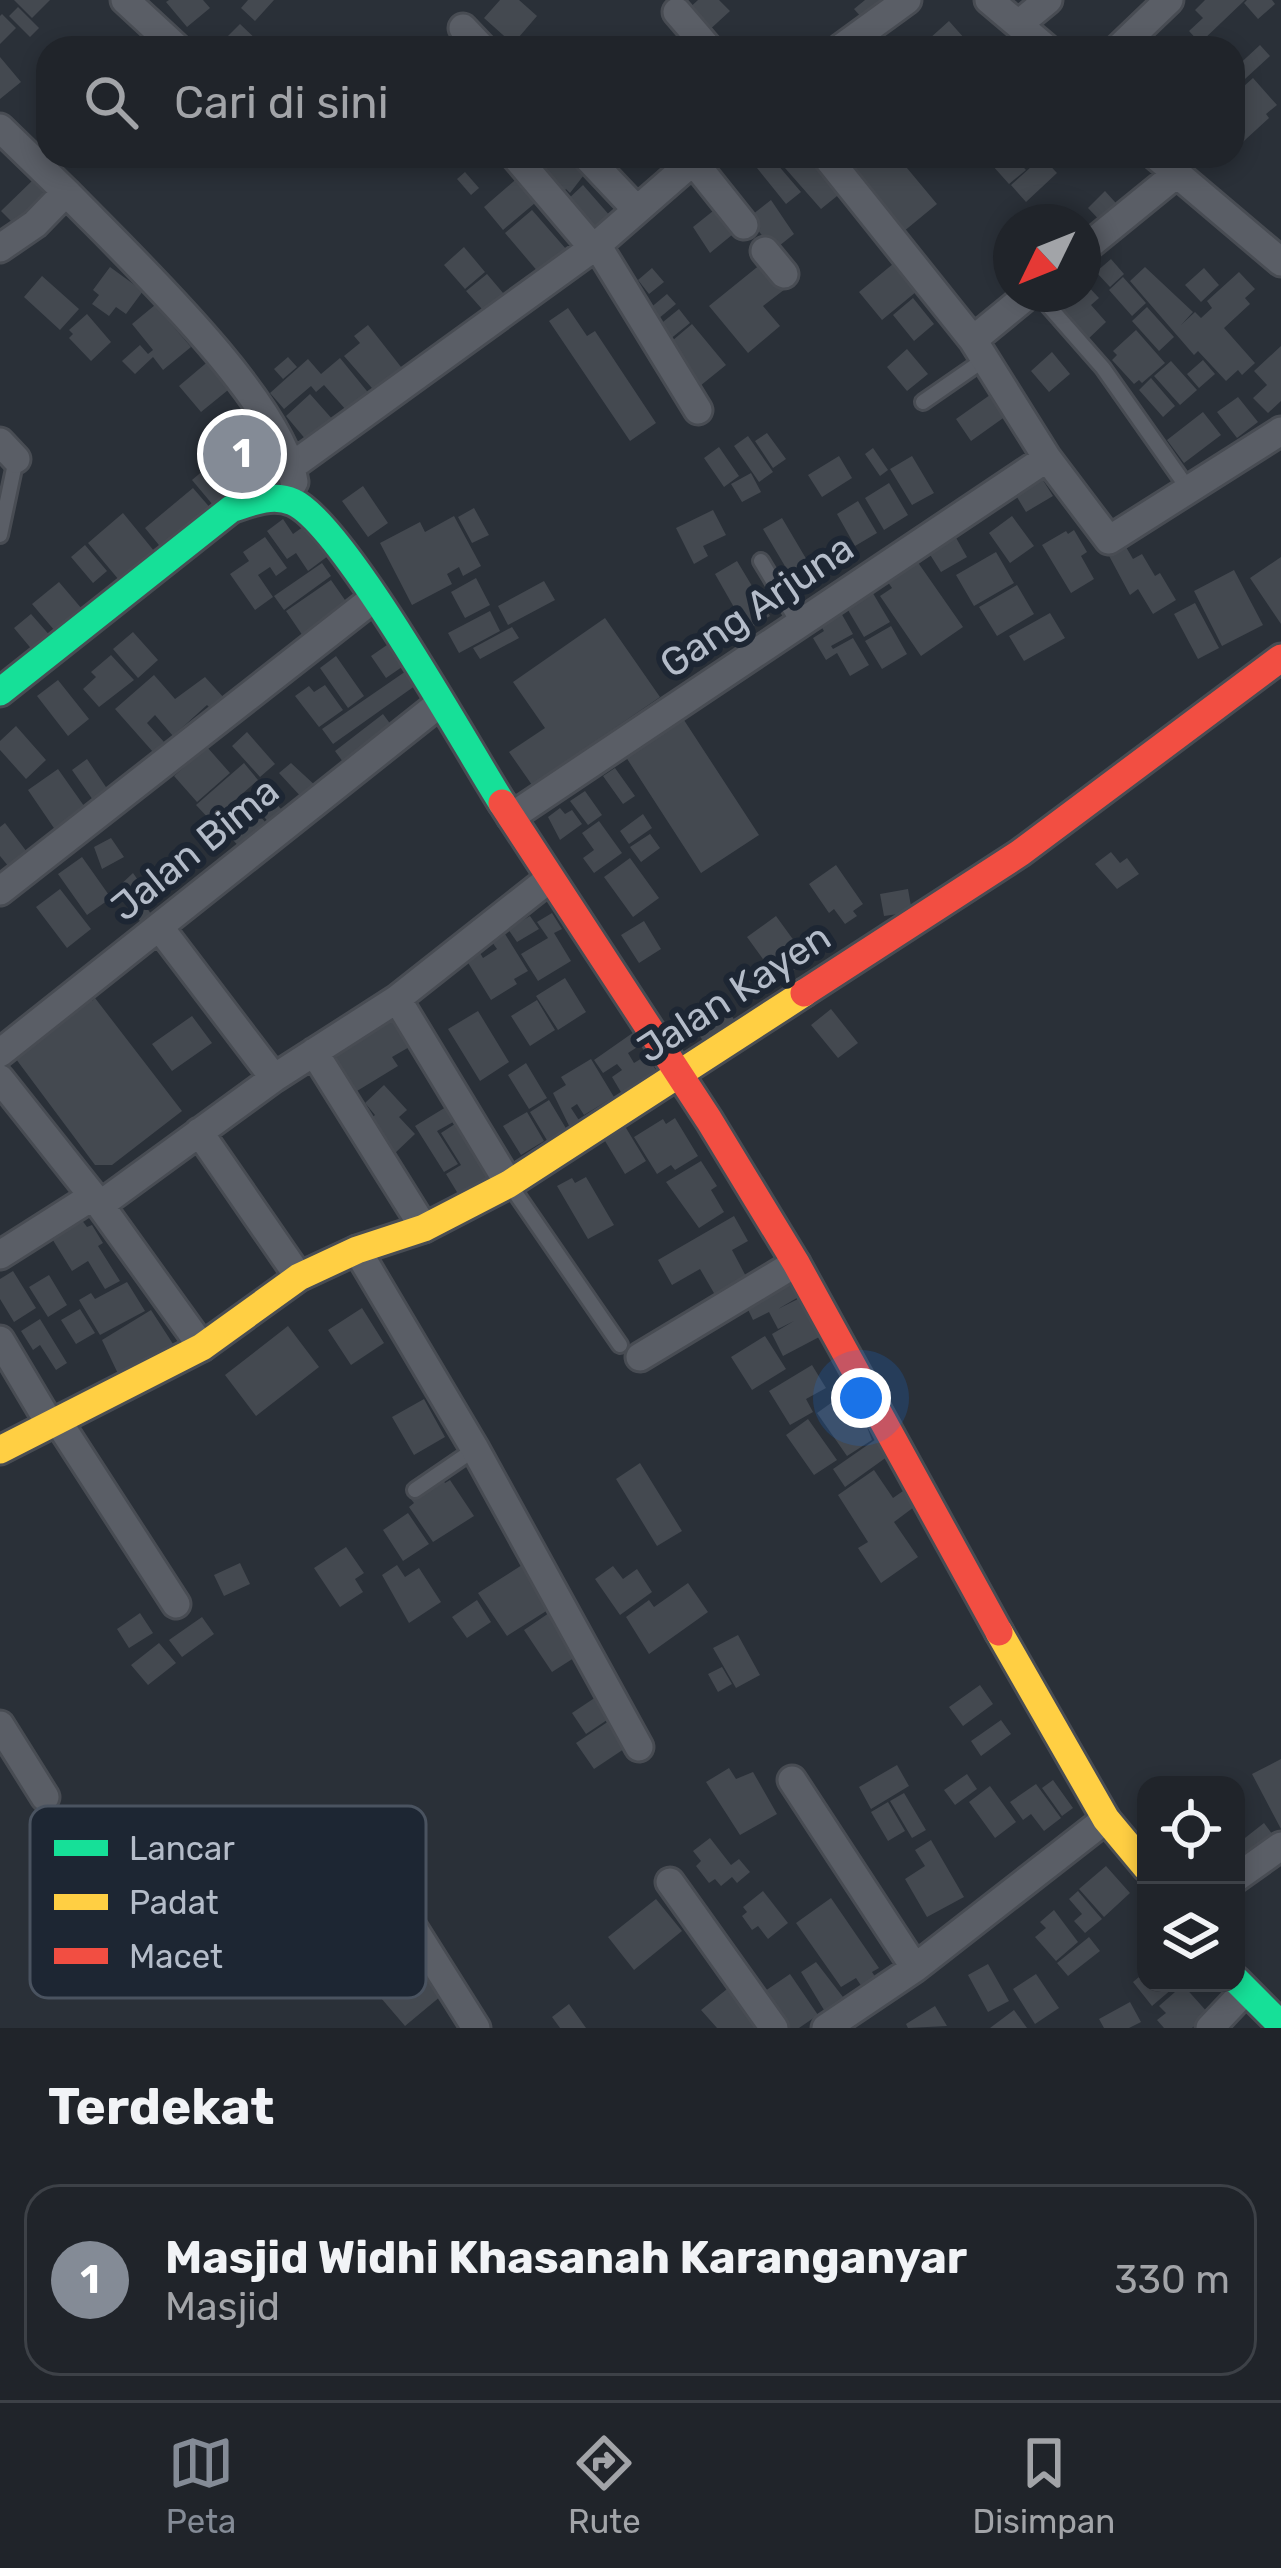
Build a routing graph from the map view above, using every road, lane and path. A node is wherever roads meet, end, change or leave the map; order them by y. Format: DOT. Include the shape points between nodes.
graph roads {
  1 [pos="125,0"];
  2 [pos="907,0"];
  3 [pos="989,0"];
  4 [pos="1048,0"];
  5 [pos="1169,0"];
  6 [pos="676,12"];
  7 [pos="1020,23"];
  8 [pos="164,36"];
  9 [pos="697,36"];
  10 [pos="858,36"];
  11 [pos="1034,36"];
  12 [pos="1132,36"];
  13 [pos="0,128"];
  14 [pos="36,163"];
  15 [pos="41,168"];
  16 [pos="526,168"];
  17 [pos="598,168"];
  18 [pos="685,168"];
  19 [pos="702,168"];
  20 [pos="836,168"];
  21 [pos="1163,168"];
  22 [pos="1170,168"];
  23 [pos="66,192"];
  24 [pos="636,208"];
  25 [pos="744,226"];
  26 [pos="1101,232"];
  27 [pos="595,246"];
  28 [pos="0,248"];
  29 [pos="765,251"];
  30 [pos="1281,262"];
  31 [pos="784,274"];
  32 [pos="1016,312"];
  33 [pos="1051,312"];
  34 [pos="979,349"];
  35 [pos="922,401"];
  36 [pos="698,410"];
  37 [pos="1281,431"];
  38 [pos="8,450"];
  39 [pos="1047,458"];
  40 [pos="292,466"];
  41 [pos="1190,490"];
  42 [pos="296,505"];
  43 [pos="0,535"];
  44 [pos="760,561"];
  45 [pos="374,598"];
  46 [pos="799,624"];
  47 [pos="1281,658"];
  48 [pos="0,692"];
  49 [pos="439,704"];
  50 [pos="511,818"];
  51 [pos="549,879"];
  52 [pos="0,891"];
  53 [pos="160,928"];
  54 [pos="397,999"];
  55 [pos="314,1052"];
  56 [pos="0,1053"];
  57 [pos="679,1076"];
  58 [pos="274,1078"];
  59 [pos="0,1079"];
  60 [pos="199,1132"];
  61 [pos="509,1184"];
  62 [pos="97,1201"];
  63 [pos="424,1228"];
  64 [pos="357,1250"];
  65 [pos="0,1255"];
  66 [pos="796,1263"];
  67 [pos="299,1277"];
  68 [pos="0,1340"];
  69 [pos="202,1347"];
  70 [pos="630,1351"];
  71 [pos="53,1422"];
  72 [pos="475,1449"];
  73 [pos="0,1450"];
  74 [pos="415,1490"];
  75 [pos="176,1604"];
  76 [pos="0,1725"];
  77 [pos="639,1747"];
  78 [pos="792,1780"];
  79 [pos="45,1797"];
  80 [pos="1106,1819"];
  81 [pos="1281,1846"];
  82 [pos="1137,1857"];
  83 [pos="1245,1872"];
  84 [pos="670,1882"];
  85 [pos="426,1949"];
  86 [pos="915,1968"];
  87 [pos="1245,1991"];
  88 [pos="1236,1992"];
  89 [pos="843,2023"];
  90 [pos="1281,2025"];
  91 [pos="476,2028"];
  92 [pos="774,2028"];
  93 [pos="1210,2028"];
  1 -- 8 [label="street"];
  2 -- 10 [label="street"];
  3 -- 7 [label="street"];
  4 -- 7 [label="street"];
  5 -- 12 [label="street"];
  6 -- 9 [label="street"];
  7 -- 11 [label="street"];
  13 -- 14 [label="street"];
  15 -- 23 [label="street"];
  16 -- 27 [label="street"];
  17 -- 24 [label="street"];
  18 -- 24 [label="street"];
  19 -- 25 [label="street"];
  20 -- 34 [label="street"];
  21 -- 26 [label="street"];
  22 -- 30 [label="street"];
  23 -- 28 [label="street"];
  23 -- 40 [label="street" via="251,394"];
  24 -- 27 [label="street"];
  27 -- 36 [label="street"];
  27 -- 40 [label="street"];
  29 -- 31 [label="street"];
  32 -- 34 [label="street"];
  33 -- 41 [label="lane" via="1103,368"];
  34 -- 35 [label="lane"];
  34 -- 39 [label="street"];
  37 -- 41 [label="street"];
  38 -- 43 [label="lane"];
  39 -- 41 [label="street" via="1109,540"];
  39 -- 46 [label="street, Gang Arjuna"];
  40 -- 42 [label="street"];
  42 -- 45 [label="main road" via="323,525"];
  42 -- 48 [label="main road" via="264,496 231,509"];
  44 -- 46 [label="lane"];
  45 -- 49 [label="main road"];
  45 -- 52 [label="street"];
  46 -- 50 [label="street, Gang Arjuna"];
  47 -- 57 [label="main road, Jalan Kayen" via="1020,853"];
  49 -- 50 [label="main road"];
  49 -- 53 [label="street, Jalan Bima"];
  50 -- 51 [label="main road"];
  51 -- 54 [label="street"];
  51 -- 57 [label="main road"];
  53 -- 56 [label="street, Jalan Bima"];
  53 -- 58 [label="street"];
  54 -- 55 [label="street"];
  54 -- 61 [label="street"];
  55 -- 58 [label="street"];
  55 -- 63 [label="street"];
  57 -- 61 [label="main road, Jalan Kayen"];
  57 -- 66 [label="main road"];
  58 -- 60 [label="street"];
  59 -- 62 [label="street"];
  60 -- 62 [label="street"];
  60 -- 67 [label="street"];
  61 -- 63 [label="main road, Jalan Kayen"];
  61 -- 70 [label="lane"];
  62 -- 65 [label="street"];
  62 -- 69 [label="street"];
  63 -- 64 [label="main road, Jalan Kayen"];
  64 -- 67 [label="main road, Jalan Kayen"];
  64 -- 72 [label="street"];
  66 -- 70 [label="street"];
  66 -- 80 [label="main road"];
  67 -- 69 [label="main road, Jalan Kayen"];
  68 -- 71 [label="street"];
  69 -- 71 [label="main road, Jalan Kayen"];
  71 -- 73 [label="main road, Jalan Kayen"];
  71 -- 75 [label="street"];
  72 -- 74 [label="lane"];
  72 -- 77 [label="street"];
  76 -- 79 [label="street"];
  78 -- 86 [label="street"];
  80 -- 82 [label="main road"];
  80 -- 86 [label="street"];
  81 -- 83 [label="street"];
  84 -- 92 [label="street"];
  85 -- 91 [label="street"];
  86 -- 89 [label="street"];
  87 -- 90 [label="main road"];
  88 -- 93 [label="street"];
}
